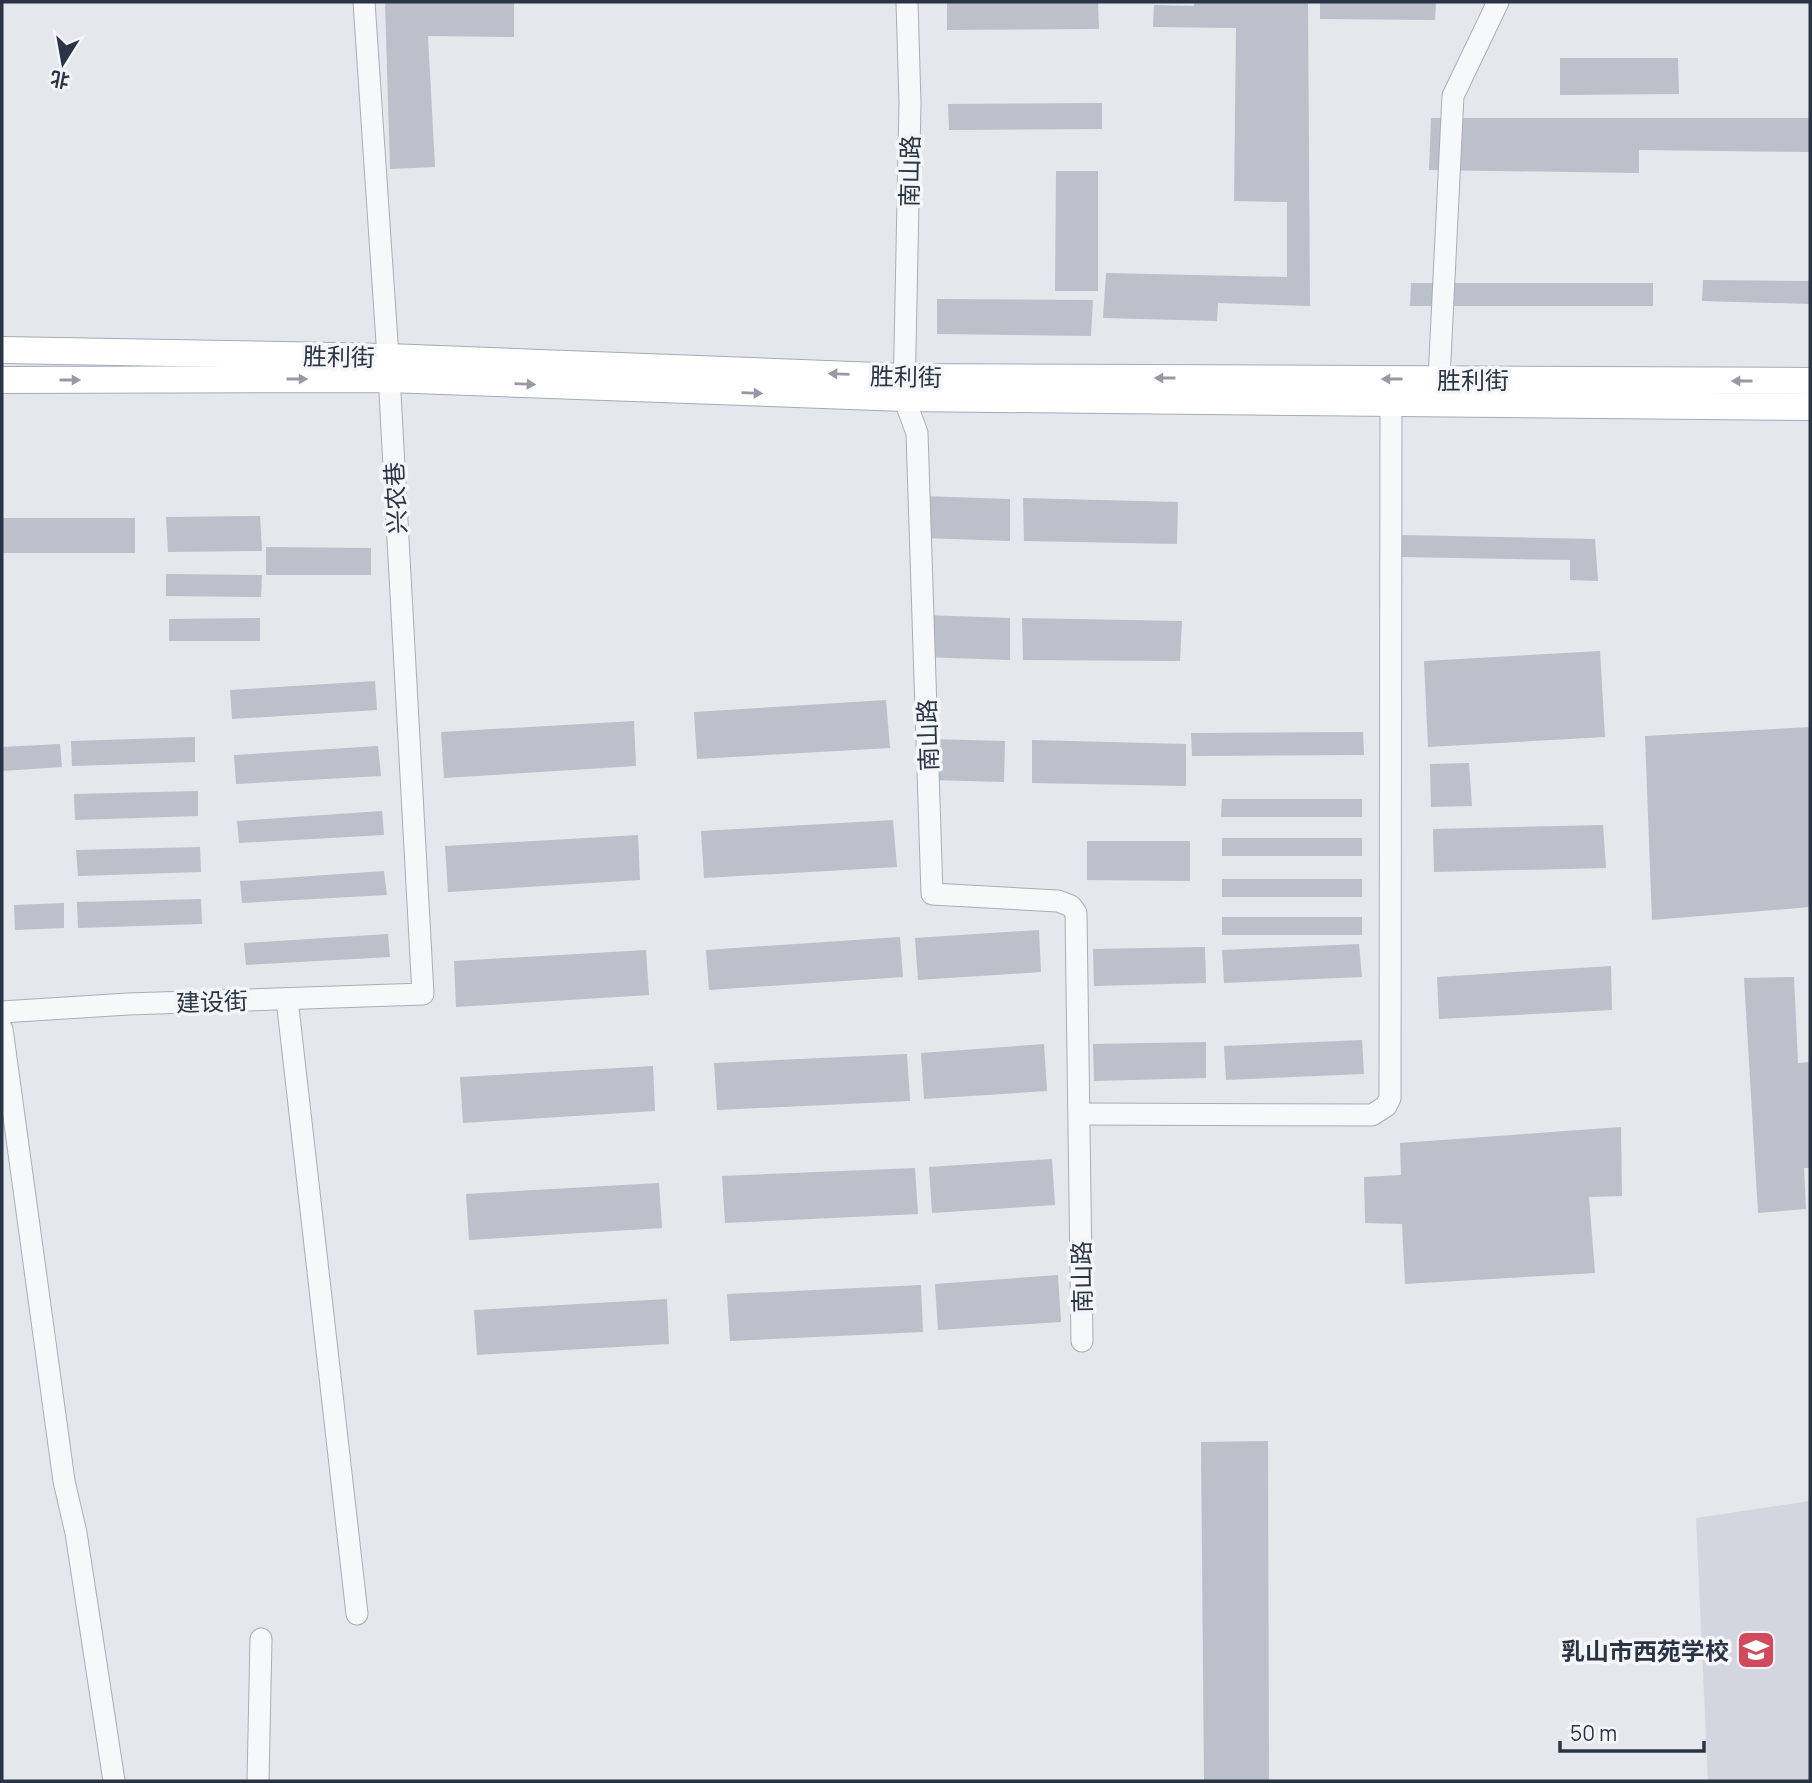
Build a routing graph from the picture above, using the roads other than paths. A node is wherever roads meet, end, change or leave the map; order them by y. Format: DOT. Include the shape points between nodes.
graph roads {
  1 [pos="364,2"];
  2 [pos="907,2"];
  3 [pos="1498,2"];
  4 [pos="2,350"];
  5 [pos="388,368"];
  6 [pos="1440,379"];
  7 [pos="2,380"];
  8 [pos="1810,381"];
  9 [pos="904,388"];
  10 [pos="1391,403"];
  11 [pos="1810,407"];
  12 [pos="423,993"];
  13 [pos="287,999"];
  14 [pos="2,1012"];
  15 [pos="2,1029"];
  16 [pos="1080,1114"];
  17 [pos="1082,1341"];
  18 [pos="357,1614"];
  19 [pos="261,1640"];
  20 [pos="114,1781"];
  21 [pos="258,1781"];
  1 -- 5 [label="street, 兴农巷"];
  2 -- 9 [label="street, 南山路" via="910,103"];
  3 -- 6 [label="street" via="1453,96"];
  4 -- 5 [label="main road, 胜利街"];
  7 -- 5 [label="main road, 胜利街, one-way"];
  5 -- 9 [label="main road, 胜利街"];
  5 -- 12 [label="street, 兴农巷"];
  8 -- 6 [label="main road, 胜利街, one-way"];
  6 -- 9 [label="main road, 胜利街, one-way"];
  9 -- 10 [label="main road, 胜利街"];
  9 -- 16 [label="street, 南山路" via="917,433 932,894 1058,901 1076,913"];
  10 -- 11 [label="main road, 胜利街"];
  10 -- 16 [label="street" via="1390,1098 1372,1115"];
  12 -- 13 [label="street, 建设街"];
  13 -- 14 [label="street, 建设街"];
  13 -- 18 [label="street"];
  15 -- 20 [label="street" via="64,1481"];
  16 -- 17 [label="street, 南山路"];
  19 -- 21 [label="street"];
}
